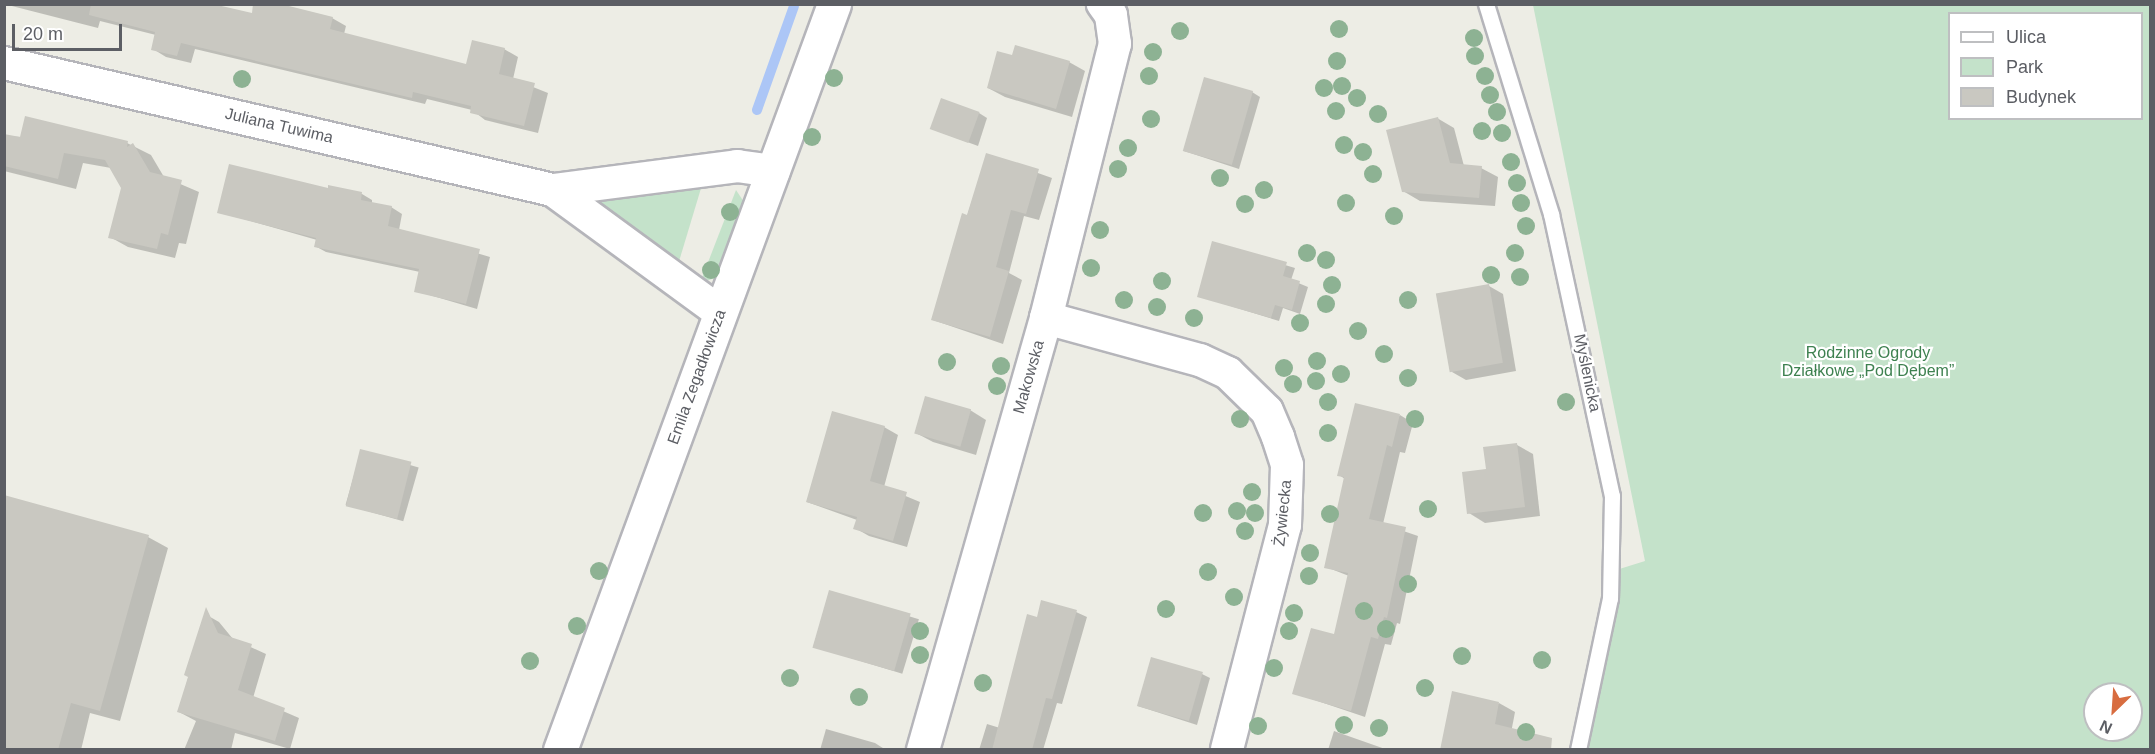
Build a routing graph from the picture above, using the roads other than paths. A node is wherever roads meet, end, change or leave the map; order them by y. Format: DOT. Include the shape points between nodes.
graph roads {
  1 [pos="834,4"];
  2 [pos="1103,4"];
  3 [pos="1486,4"];
  4 [pos="4,63"];
  5 [pos="774,171"];
  6 [pos="553,190"];
  7 [pos="721,313"];
  8 [pos="1046,318"];
  9 [pos="560,750"];
  10 [pos="923,750"];
  11 [pos="1227,750"];
  12 [pos="1578,750"];
  1 -- 5 [label="main road, Emila Zegadłowicza"];
  2 -- 8 [label="street, Makowska" via="1111,15 1115,44"];
  3 -- 12 [label="lane, Myślenicka" via="1551,214 1612,496 1610,598"];
  4 -- 6 [label="street, Juliana Tuwima"];
  5 -- 6 [label="street, Juliana Tuwima" via="737,166"];
  5 -- 7 [label="main road, Emila Zegadłowicza"];
  6 -- 7 [label="street, Juliana Tuwima"];
  7 -- 9 [label="main road, Emila Zegadłowicza"];
  8 -- 10 [label="street, Makowska"];
  8 -- 11 [label="street, Żywiecka" via="1200,360 1228,373 1267,411 1278,437 1287,465 1285,525"];
}
